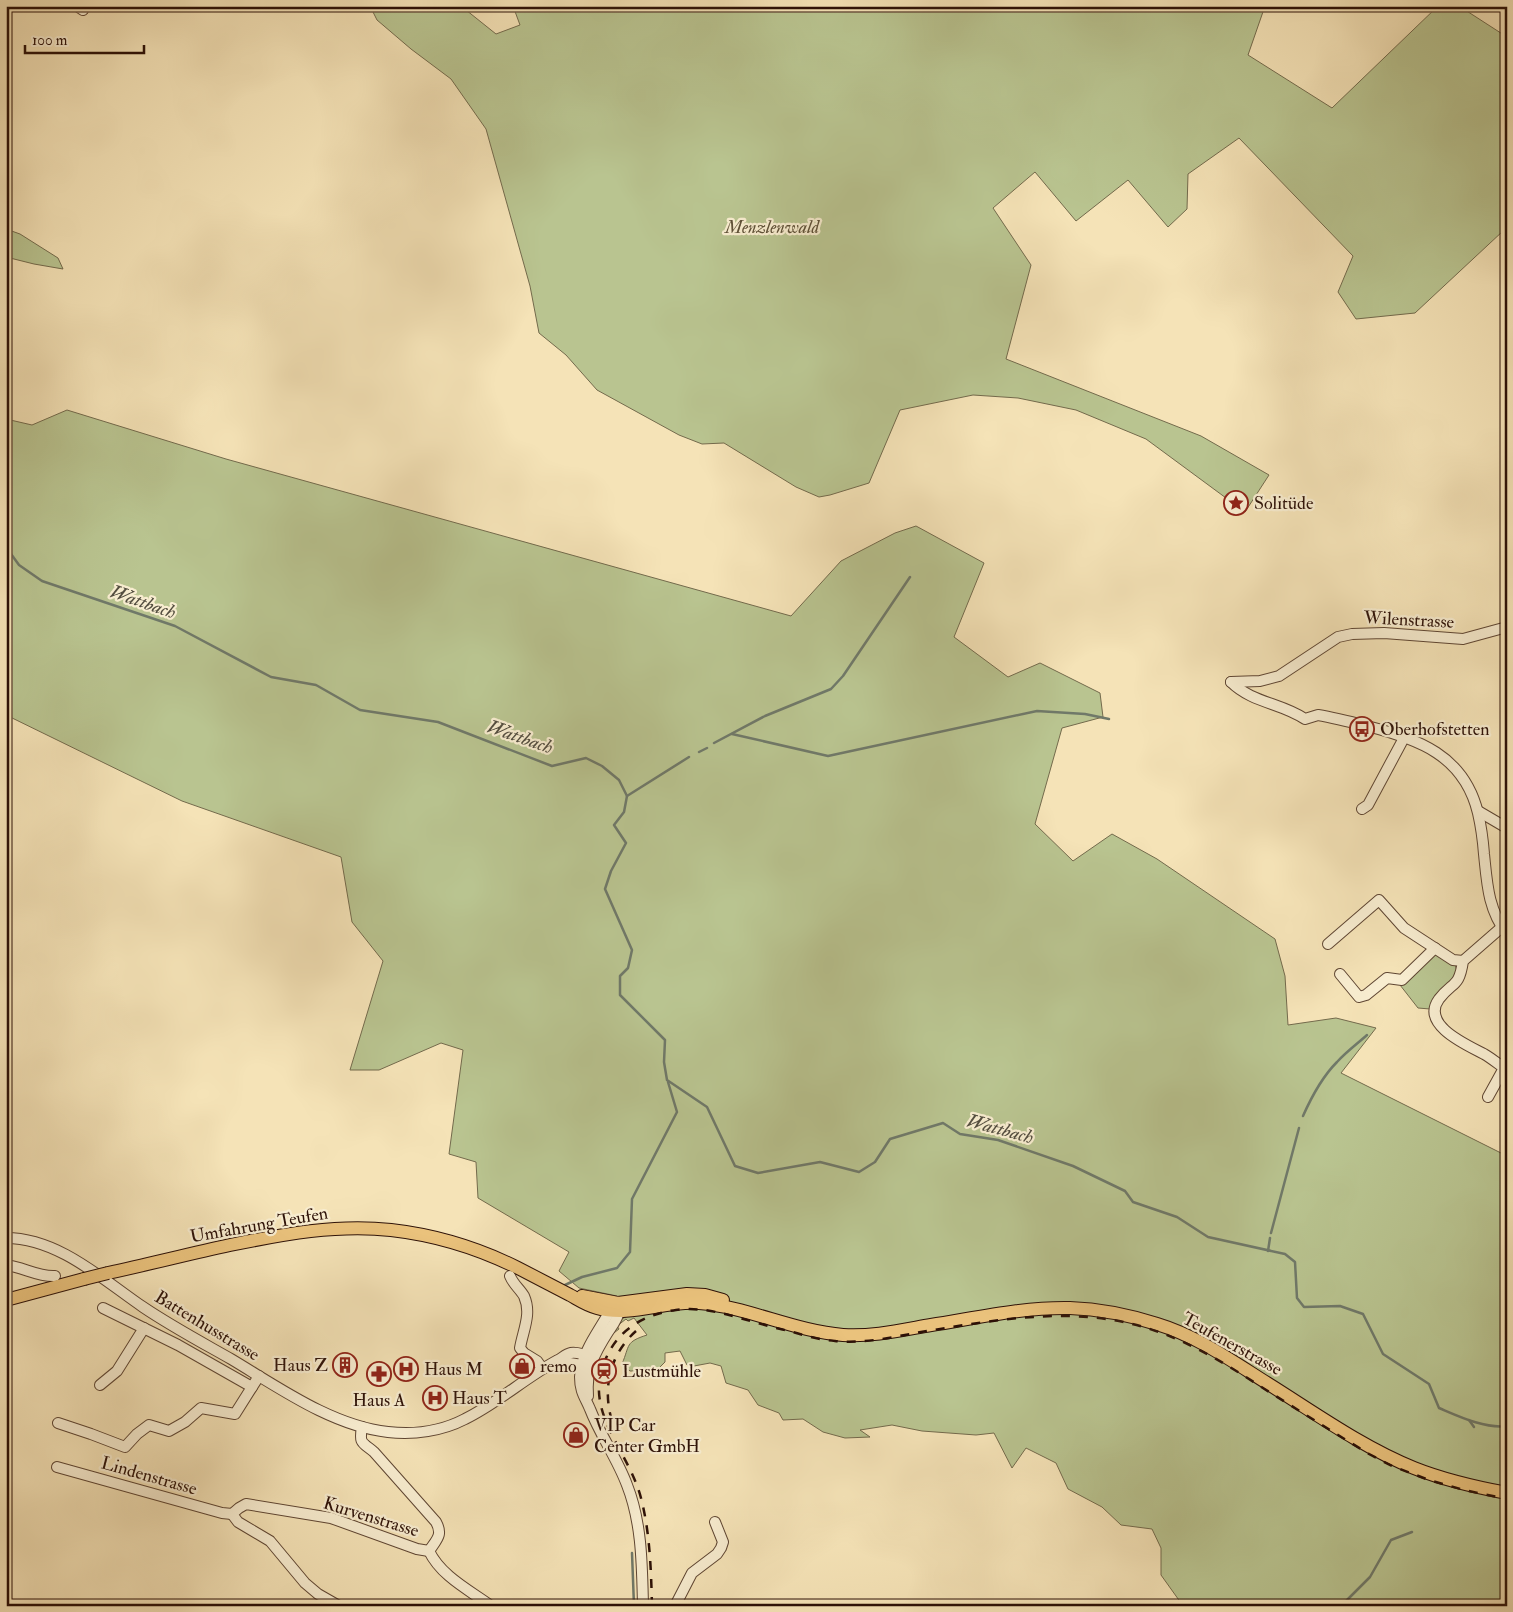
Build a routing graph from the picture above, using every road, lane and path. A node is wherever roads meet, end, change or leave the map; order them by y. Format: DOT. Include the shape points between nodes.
graph roads {
  1 [pos="1507,627"];
  2 [pos="1405,736"];
  3 [pos="1362,809"];
  4 [pos="1478,811"];
  5 [pos="1507,828"];
  6 [pos="1504,931"];
  7 [pos="1328,944"];
  8 [pos="1435,948"];
  9 [pos="1463,961"];
  10 [pos="1340,974"];
  11 [pos="1488,1096"];
  12 [pos="6,1238"];
  13 [pos="6,1265"];
  14 [pos="55,1276"];
  15 [pos="510,1276"];
  16 [pos="6,1300"];
  17 [pos="103,1308"];
  18 [pos="615,1308"];
  19 [pos="144,1328"];
  20 [pos="586,1361"];
  21 [pos="542,1368"];
  22 [pos="259,1376"];
  23 [pos="100,1384"];
  24 [pos="252,1387"];
  25 [pos="58,1423"];
  26 [pos="362,1427"];
  27 [pos="57,1467"];
  28 [pos="1507,1493"];
  29 [pos="232,1514"];
  30 [pos="715,1522"];
  31 [pos="429,1551"];
  32 [pos="339,1606"];
  33 [pos="491,1606"];
  34 [pos="643,1606"];
  35 [pos="675,1606"];
  1 -- 2 [label="street, Wilenstrasse" via="1463,638 1352,634 1338,637 1279,676 1260,681 1231,682 1258,700 1294,711 1305,719 1318,715"];
  2 -- 3 [label="street" via="1368,805"];
  2 -- 4 [label="street" via="1431,748 1448,761 1460,775"];
  4 -- 5 [label="street"];
  4 -- 6 [label="street" via="1491,907"];
  6 -- 9 [label="street"];
  7 -- 8 [label="street" via="1379,900 1404,928"];
  8 -- 9 [label="street" via="1453,960"];
  8 -- 10 [label="street" via="1402,980 1387,978 1366,995 1359,996"];
  9 -- 11 [label="street" via="1458,980 1434,1007 1434,1016 1458,1041 1504,1068"];
  12 -- 22 [label="street, Battenhusstrasse" via="34,1241 54,1249 162,1319"];
  13 -- 14 [label="street" via="46,1277"];
  15 -- 21 [label="street" via="527,1305 528,1319 520,1348"];
  16 -- 18 [label="main road, Umfahrung Teufen, bridge" via="84,1278 273,1236 323,1229 363,1228 417,1234 462,1245 516,1267 570,1295"];
  17 -- 19 [label="street"];
  18 -- 20 [label="street"];
  18 -- 28 [label="main road, Teufenerstrasse" via="674,1294 697,1294 821,1332 860,1335 1041,1309 1077,1309 1126,1316 1188,1336 1393,1459 1447,1480"];
  19 -- 23 [label="street" via="117,1371"];
  19 -- 24 [label="street"];
  20 -- 21 [label="street, Battenhusstrasse" via="579,1353 571,1353"];
  20 -- 34 [label="street" via="580,1377 581,1393 624,1478 635,1509"];
  21 -- 26 [label="street, Battenhusstrasse" via="473,1415 444,1427 400,1433"];
  22 -- 24 [label="street"];
  22 -- 26 [label="street, Battenhusstrasse" via="315,1408"];
  24 -- 25 [label="street" via="235,1414 201,1408 170,1431 149,1425 125,1447"];
  26 -- 31 [label="street, Kurvenstrasse" via="362,1443 374,1452 436,1522 440,1535"];
  27 -- 29 [label="street, Lindenstrasse"];
  29 -- 31 [label="street, Kurvenstrasse" via="246,1504 331,1518"];
  29 -- 32 [label="street" via="238,1522 270,1542 305,1583"];
  30 -- 35 [label="street" via="723,1542 721,1548 692,1573"];
  31 -- 33 [label="street" via="443,1572"];
}
